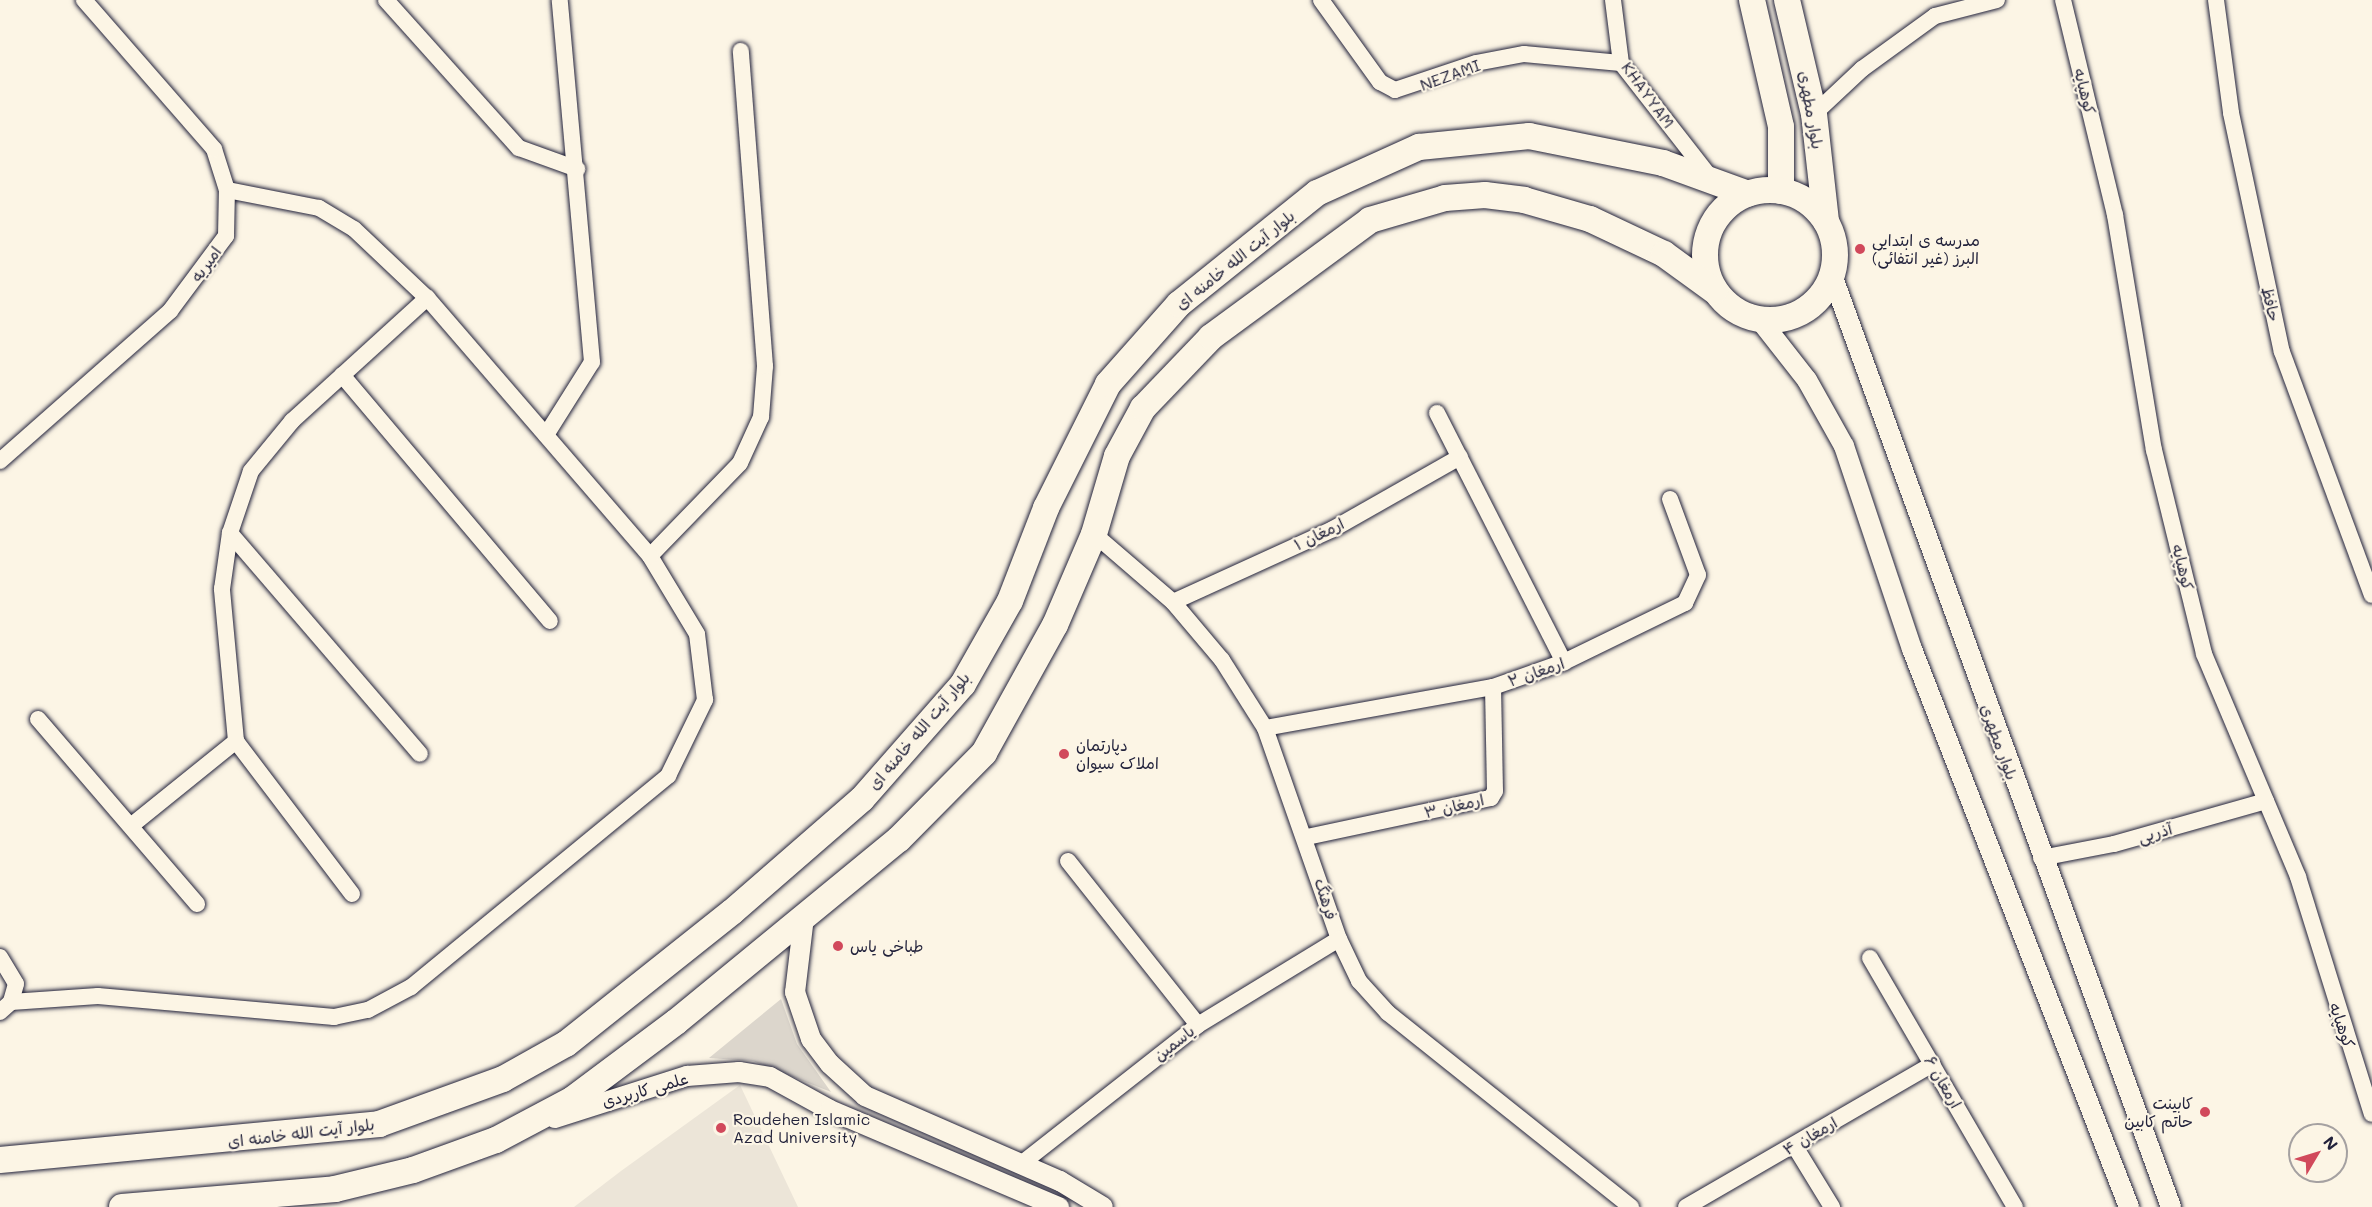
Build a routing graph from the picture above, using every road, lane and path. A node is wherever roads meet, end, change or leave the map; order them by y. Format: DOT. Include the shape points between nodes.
graph roads {
  1 [pos="84,0"];
  2 [pos="386,0"];
  3 [pos="560,0"];
  4 [pos="1321,0"];
  5 [pos="1613,0"];
  6 [pos="1752,0"];
  7 [pos="1787,0"];
  8 [pos="1997,0"];
  9 [pos="2063,0"];
  10 [pos="2216,0"];
  11 [pos="741,51"];
  12 [pos="1621,63"];
  13 [pos="1814,114"];
  14 [pos="577,169"];
  15 [pos="1711,178"];
  16 [pos="227,190"];
  17 [pos="1781,191"];
  18 [pos="1748,194"];
  19 [pos="1826,221"];
  20 [pos="1832,275"];
  21 [pos="1715,291"];
  22 [pos="427,298"];
  23 [pos="1760,320"];
  24 [pos="342,375"];
  25 [pos="1437,413"];
  26 [pos="546,435"];
  27 [pos="1460,457"];
  28 [pos="0,461"];
  29 [pos="1670,499"];
  30 [pos="230,533"];
  31 [pos="1094,534"];
  32 [pos="650,556"];
  33 [pos="2372,595"];
  34 [pos="1173,602"];
  35 [pos="550,621"];
  36 [pos="1564,662"];
  37 [pos="1493,687"];
  38 [pos="38,718"];
  39 [pos="1265,728"];
  40 [pos="236,741"];
  41 [pos="420,754"];
  42 [pos="2266,801"];
  43 [pos="132,825"];
  44 [pos="1307,837"];
  45 [pos="2041,858"];
  46 [pos="1068,861"];
  47 [pos="352,894"];
  48 [pos="197,904"];
  49 [pos="804,917"];
  50 [pos="1339,939"];
  51 [pos="0,957"];
  52 [pos="1870,958"];
  53 [pos="5,1007"];
  54 [pos="1198,1025"];
  55 [pos="1933,1064"];
  56 [pos="2372,1114"];
  57 [pos="496,1140"];
  58 [pos="1794,1144"];
  59 [pos="0,1160"];
  60 [pos="1021,1164"];
  61 [pos="122,1207"];
  62 [pos="1059,1207"];
  63 [pos="1103,1207"];
  64 [pos="1631,1207"];
  65 [pos="1686,1207"];
  66 [pos="1832,1207"];
  67 [pos="2015,1207"];
  68 [pos="2129,1207"];
  69 [pos="2171,1207"];
  1 -- 16 [label="street, امیریه" via="200,128"];
  2 -- 14 [label="street" via="519,148"];
  3 -- 14 [label="street"];
  4 -- 12 [label="street, NEZAMI" via="1380,82 1395,90 1476,63 1524,54"];
  5 -- 12 [label="street, KHAYYAM"];
  6 -- 17 [label="main road, بلوار مطهری" via="1781,127"];
  7 -- 13 [label="main road, بلوار مطهری"];
  8 -- 13 [label="street" via="1935,16 1862,69"];
  9 -- 42 [label="street, کوهپایه" via="2115,215 2154,450 2204,654"];
  10 -- 33 [label="street, حافظ" via="2231,113 2282,352"];
  11 -- 32 [label="street" via="765,366 761,417 740,463"];
  12 -- 15 [label="street, KHAYYAM"];
  13 -- 19 [label="main road, بلوار مطهری"];
  14 -- 26 [label="street" via="592,362"];
  15 -- 18 [label="main road, بلوار آیت الله خامنه ای"];
  15 -- 59 [label="main road, بلوار آیت الله خامنه ای" via="1528,136 1419,147 1317,193 1179,304 1108,384 1046,508 1010,601 963,684 862,799 732,912 566,1044 503,1079 379,1124"];
  16 -- 22 [label="street" via="319,208 354,229"];
  16 -- 28 [label="street, امیریه" via="226,236 170,311"];
  17 -- 18 [label="main road"];
  17 -- 19 [label="main road" via="1798,196"];
  18 -- 21 [label="main road" via="1717,217 1708,234 1705,254"];
  19 -- 20 [label="main road" via="1836,257"];
  20 -- 23 [label="main road" via="1804,311"];
  20 -- 45 [label="street, بلوار مطهری"];
  21 -- 23 [label="main road" via="1734,310"];
  21 -- 31 [label="main road" via="1664,254 1590,219 1524,200 1485,195 1445,198 1370,220 1211,337 1143,408 1117,456"];
  22 -- 24 [label="street"];
  22 -- 26 [label="street"];
  23 -- 68 [label="street" via="1807,380 1844,446 1912,649"];
  24 -- 30 [label="street" via="292,421 251,471"];
  24 -- 35 [label="street"];
  25 -- 27 [label="street"];
  26 -- 32 [label="street"];
  27 -- 34 [label="street, ارمغان ۱" via="1333,529"];
  27 -- 36 [label="street"];
  29 -- 36 [label="street, ارمغان ۲" via="1698,575 1694,590 1685,603"];
  30 -- 40 [label="street" via="222,590"];
  30 -- 41 [label="street"];
  31 -- 34 [label="street, فرهنگ"];
  31 -- 49 [label="main road" via="1021,692 984,753 899,838"];
  32 -- 53 [label="street" via="697,634 705,700 668,776 411,987 368,1010 334,1017 98,996"];
  34 -- 39 [label="street, فرهنگ" via="1222,660"];
  36 -- 37 [label="street, ارمغان ۲"];
  37 -- 39 [label="street, ارمغان ۲"];
  37 -- 44 [label="street, ارمغان ۳" via="1495,791 1491,798"];
  38 -- 43 [label="street"];
  39 -- 44 [label="street, فرهنگ"];
  40 -- 43 [label="street"];
  40 -- 47 [label="street"];
  42 -- 45 [label="street, آذرپی" via="2114,844"];
  42 -- 56 [label="street, کوهپایه" via="2298,877"];
  43 -- 48 [label="street"];
  44 -- 50 [label="street, فرهنگ"];
  45 -- 69 [label="street, بلوار مطهری"];
  46 -- 54 [label="street"];
  49 -- 57 [label="main road" via="573,1099"];
  49 -- 60 [label="street" via="795,992 811,1039 830,1064 865,1096"];
  50 -- 54 [label="street, یاسمین"];
  50 -- 64 [label="street, فرهنگ" via="1359,981 1388,1013"];
  51 -- 53 [label="street" via="15,974"];
  52 -- 55 [label="street, ارمغان ۶"];
  54 -- 60 [label="street, یاسمین"];
  55 -- 58 [label="street, ارمغان ۴"];
  55 -- 67 [label="street, ارمغان ۶"];
  57 -- 61 [label="main road" via="413,1170 335,1189"];
  57 -- 62 [label="street, علمی کاربردی" via="687,1076 739,1072 770,1077 830,1110"];
  58 -- 65 [label="street, ارمغان ۴"];
  58 -- 66 [label="street"];
  60 -- 63 [label="street"];
}
